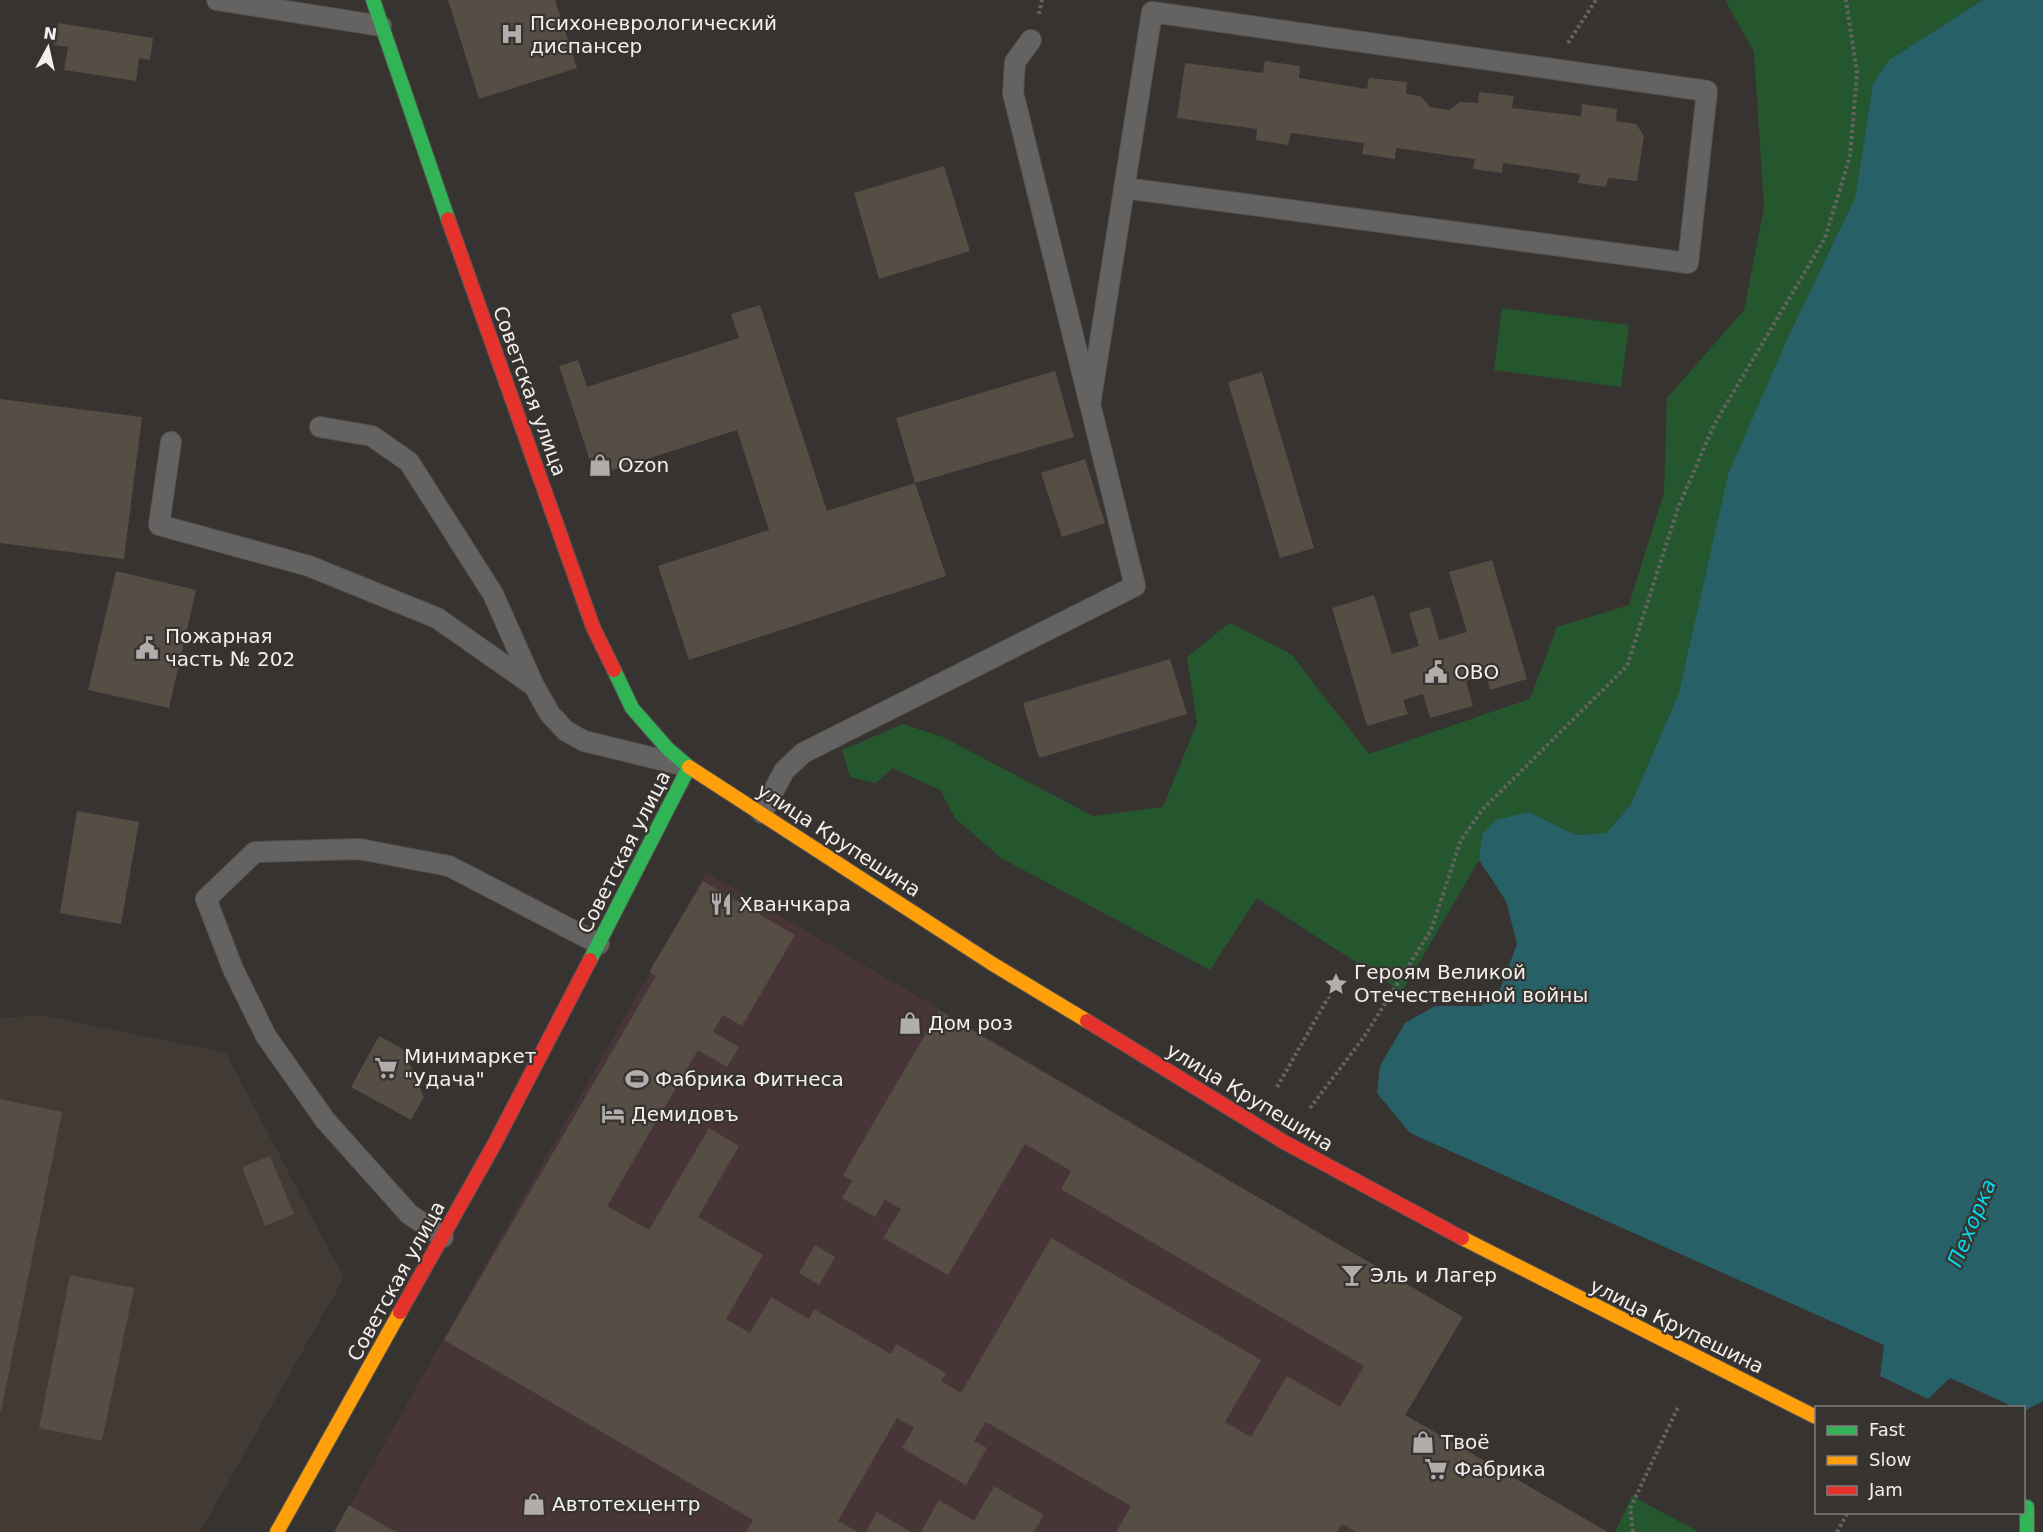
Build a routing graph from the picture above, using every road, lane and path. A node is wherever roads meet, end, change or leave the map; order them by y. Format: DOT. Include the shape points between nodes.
graph roads {
  1 [pos="217,0"];
  2 [pos="373,0"];
  3 [pos="1596,0"];
  4 [pos="1846,0"];
  5 [pos="381,26"];
  6 [pos="1031,40"];
  7 [pos="1551,69"];
  8 [pos="1124,188"];
  9 [pos="1090,405"];
  10 [pos="320,427"];
  11 [pos="171,442"];
  12 [pos="534,686"];
  13 [pos="689,767"];
  14 [pos="762,813"];
  15 [pos="599,944"];
  16 [pos="1336,984"];
  17 [pos="1277,1087"];
  18 [pos="1310,1108"];
  19 [pos="443,1237"];
  20 [pos="1679,1405"];
  21 [pos="1815,1417"];
  22 [pos="2043,1502"];
  23 [pos="2025,1506"];
  24 [pos="1847,1514"];
  25 [pos="277,1532"];
  26 [pos="1633,1532"];
  27 [pos="1837,1532"];
  28 [pos="2027,1532"];
  1 -- 5 [label="lane"];
  2 -- 5 [label="main road, Советская улица"];
  3 -- 7 [label="path"];
  4 -- 18 [label="path" via="1857,73 1850,156 1826,238 1714,425 1678,508 1627,666 1483,809 1461,840 1431,930 1364,1037"];
  5 -- 13 [label="main road, Советская улица" via="593,627 632,708"];
  6 -- 9 [label="lane" via="1015,62 1013,93"];
  7 -- 8 [label="lane" via="1152,12"];
  7 -- 8 [label="lane" via="1707,91 1688,263"];
  8 -- 9 [label="lane"];
  9 -- 14 [label="lane" via="1135,586 803,753 784,771"];
  10 -- 12 [label="lane" via="372,436 409,462 493,594"];
  11 -- 12 [label="lane" via="159,525 309,566 437,618"];
  12 -- 13 [label="lane" via="550,714 566,731 584,741"];
  13 -- 14 [label="main road, улица Крупешина"];
  13 -- 15 [label="main road, Советская улица"];
  14 -- 21 [label="main road, улица Крупешина" via="991,963 1284,1142 1521,1270"];
  15 -- 19 [label="main road, Советская улица"];
  15 -- 19 [label="lane" via="449,866 360,849 255,852 206,899 233,969 266,1036 325,1120 409,1214"];
  16 -- 17 [label="path"];
  19 -- 25 [label="main road, Советская улица"];
  20 -- 26 [label="path" via="1630,1509"];
  22 -- 23 [label="main road"];
  23 -- 28 [label="main road"];
  24 -- 27 [label="path"];
}
